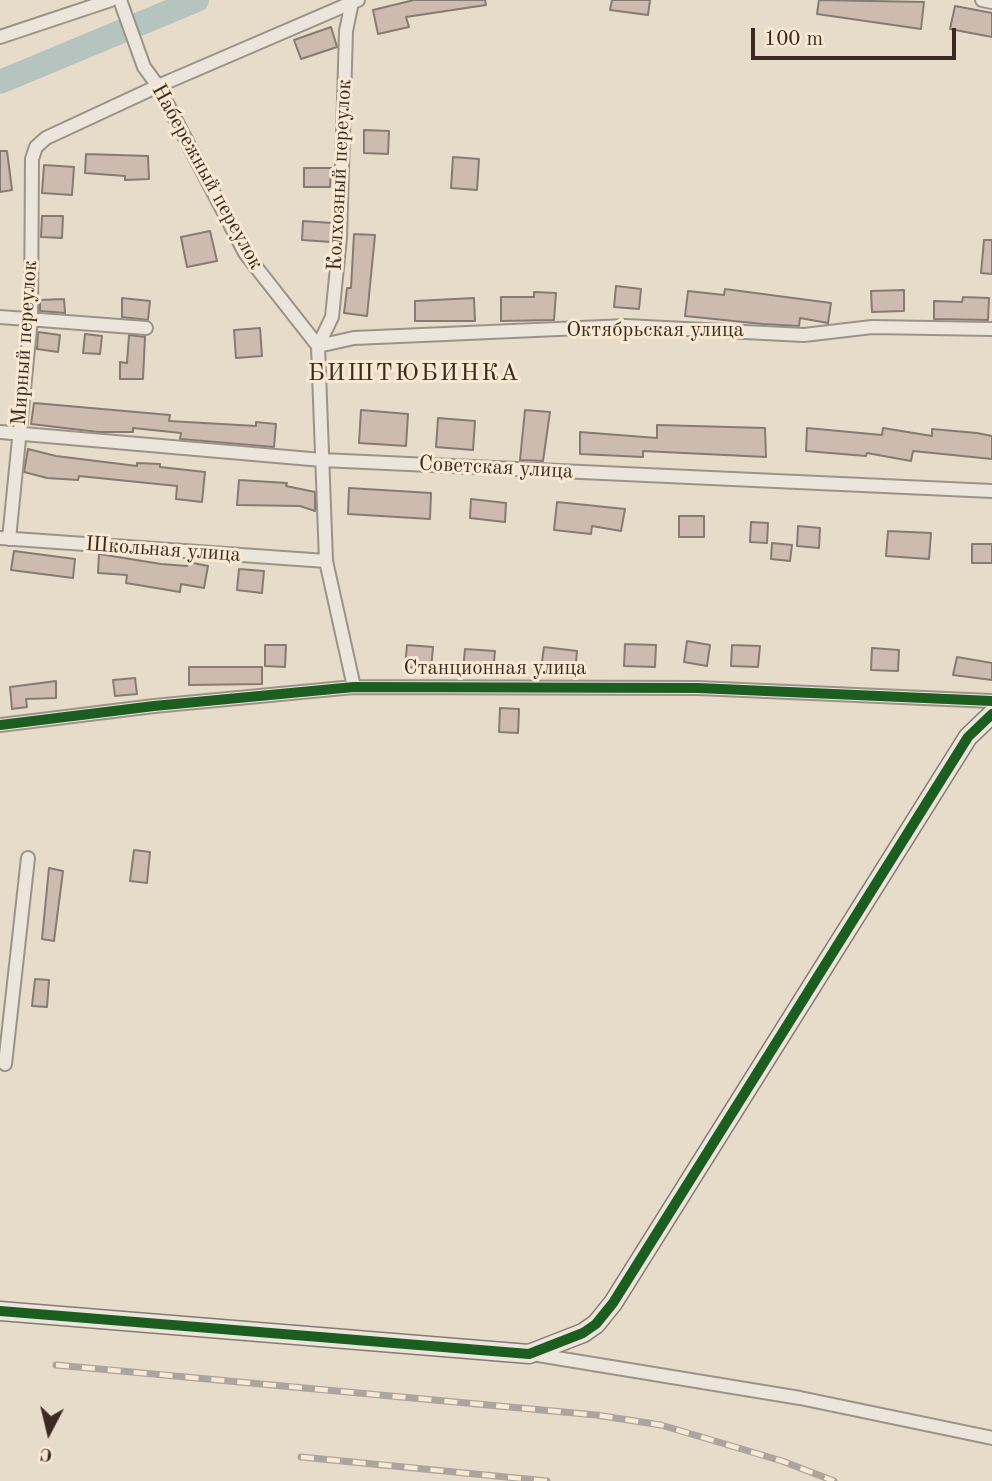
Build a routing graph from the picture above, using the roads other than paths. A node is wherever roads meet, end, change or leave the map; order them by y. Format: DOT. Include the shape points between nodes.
graph roads {
  1 [pos="111,0"];
  2 [pos="120,0"];
  3 [pos="982,0"];
  4 [pos="355,1"];
  5 [pos="992,2"];
  6 [pos="0,37"];
  7 [pos="158,86"];
  8 [pos="0,317"];
  9 [pos="31,319"];
  10 [pos="146,328"];
  11 [pos="992,329"];
  12 [pos="318,346"];
  13 [pos="0,432"];
  14 [pos="19,433"];
  15 [pos="322,460"];
  16 [pos="992,491"];
  17 [pos="5,539"];
  18 [pos="326,561"];
  19 [pos="354,687"];
  20 [pos="992,701"];
  21 [pos="992,714"];
  22 [pos="0,725"];
  23 [pos="28,858"];
  24 [pos="6,1001"];
  25 [pos="5,1064"];
  26 [pos="0,1311"];
  27 [pos="529,1354"];
  28 [pos="992,1438"];
  1 -- 6 [label="street"];
  2 -- 7 [label="street, Набережный переулок" via="144,67"];
  3 -- 5 [label="street"];
  4 -- 7 [label="street"];
  4 -- 12 [label="street, Колхозный переулок" via="346,31 340,237 332,317"];
  7 -- 9 [label="street, Мирный переулок" via="36,147 32,159"];
  7 -- 12 [label="street, Набережный переулок" via="251,263"];
  8 -- 9 [label="street"];
  9 -- 10 [label="street"];
  9 -- 14 [label="street, Мирный переулок"];
  11 -- 12 [label="street, Октябрьская улица" via="872,327 804,335 626,326 354,338"];
  12 -- 15 [label="street"];
  13 -- 14 [label="street, Советская улица"];
  14 -- 15 [label="street, Советская улица"];
  14 -- 17 [label="street, Мирный переулок"];
  15 -- 16 [label="street, Советская улица"];
  15 -- 18 [label="street"];
  17 -- 18 [label="street, Школьная улица"];
  18 -- 19 [label="street"];
  19 -- 20 [label="street, Станционная улица" via="698,688"];
  19 -- 22 [label="street, Станционная улица"];
  21 -- 27 [label="street" via="968,737 614,1303 583,1333"];
  23 -- 24 [label="street"];
  24 -- 25 [label="street"];
  26 -- 27 [label="street"];
  27 -- 28 [label="street" via="800,1398"];
}
